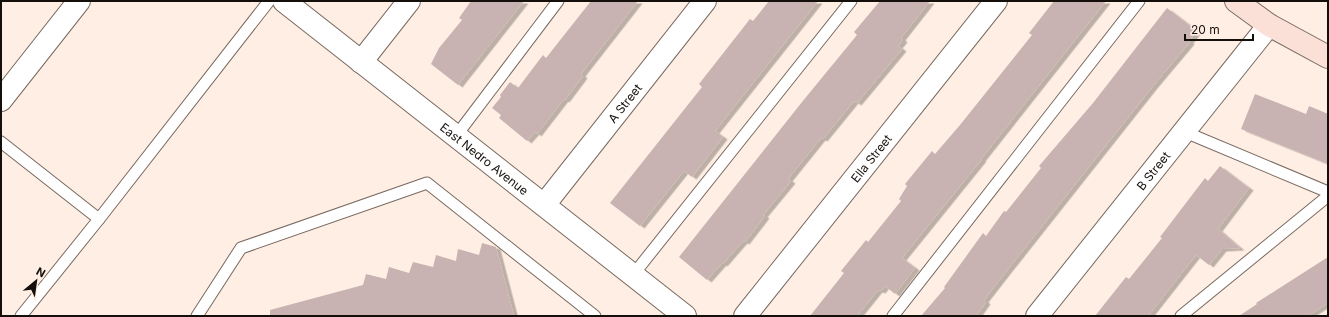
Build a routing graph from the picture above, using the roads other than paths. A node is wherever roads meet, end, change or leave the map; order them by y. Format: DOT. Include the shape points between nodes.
graph roads {
  1 [pos="78,1"];
  2 [pos="269,1"];
  3 [pos="284,1"];
  4 [pos="409,1"];
  5 [pos="558,1"];
  6 [pos="704,1"];
  7 [pos="851,1"];
  8 [pos="996,1"];
  9 [pos="1139,1"];
  10 [pos="1236,1"];
  11 [pos="1269,25"];
  12 [pos="1328,57"];
  13 [pos="361,62"];
  14 [pos="1,100"];
  15 [pos="1185,132"];
  16 [pos="456,136"];
  17 [pos="1,142"];
  18 [pos="1328,192"];
  19 [pos="1328,196"];
  20 [pos="544,205"];
  21 [pos="99,219"];
  22 [pos="633,275"];
  23 [pos="20,316"];
  24 [pos="198,316"];
  25 [pos="595,316"];
  26 [pos="685,316"];
  27 [pos="745,316"];
  28 [pos="893,316"];
  29 [pos="1037,316"];
  30 [pos="1181,316"];
  1 -- 14 [label="street"];
  2 -- 21 [label="lane"];
  3 -- 13 [label="street, East Nedro Avenue"];
  4 -- 13 [label="street"];
  5 -- 16 [label="lane"];
  6 -- 20 [label="street, A Street"];
  7 -- 22 [label="lane"];
  8 -- 27 [label="street, Ella Street"];
  9 -- 28 [label="lane"];
  10 -- 11 [label="street"];
  11 -- 12 [label="street"];
  11 -- 15 [label="street, B Street"];
  13 -- 16 [label="street, East Nedro Avenue"];
  15 -- 18 [label="lane"];
  15 -- 29 [label="street, B Street"];
  16 -- 20 [label="street, East Nedro Avenue"];
  17 -- 21 [label="lane"];
  19 -- 30 [label="lane"];
  20 -- 22 [label="street, East Nedro Avenue"];
  21 -- 23 [label="lane"];
  22 -- 26 [label="street, East Nedro Avenue"];
  24 -- 25 [label="lane" via="242,248 427,183"];
}
